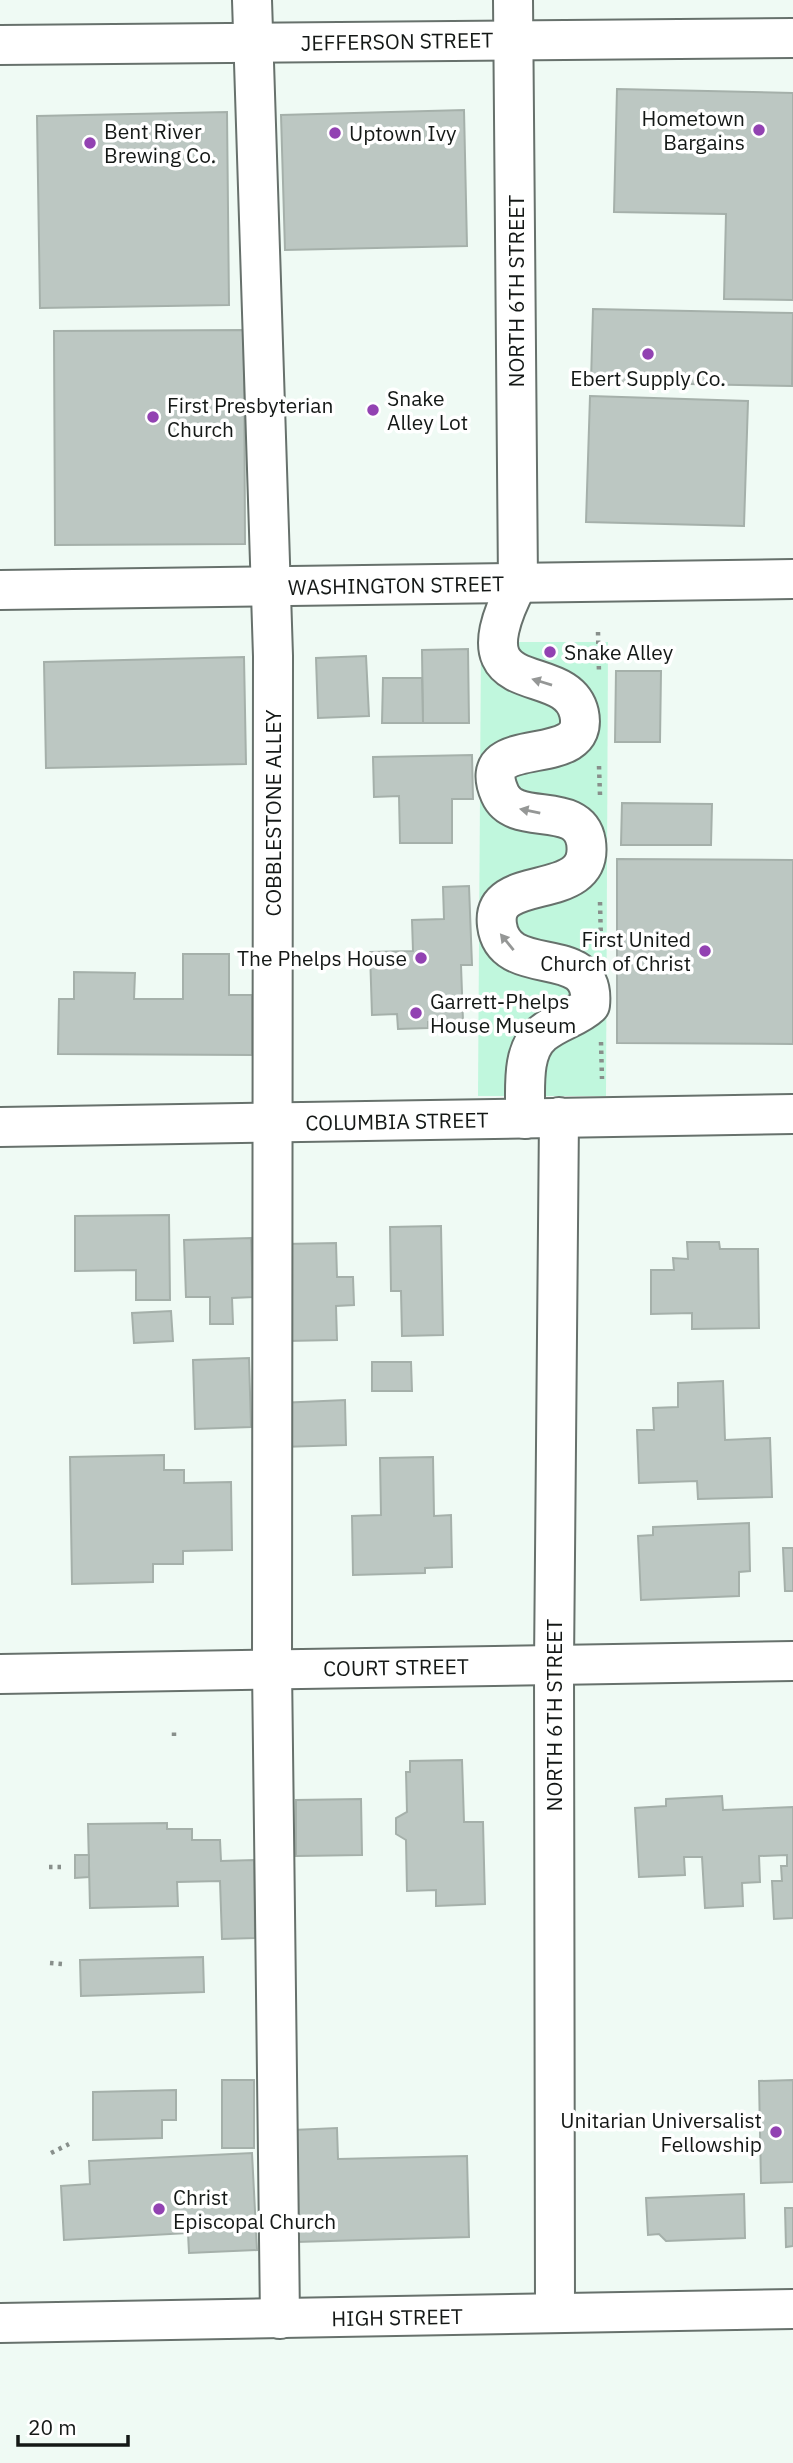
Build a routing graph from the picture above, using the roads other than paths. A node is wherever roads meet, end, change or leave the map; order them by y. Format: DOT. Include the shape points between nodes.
graph roads {
  1 [pos="252,0"];
  2 [pos="513,0"];
  3 [pos="793,38"];
  4 [pos="513,40"];
  5 [pos="252,43"];
  6 [pos="0,45"];
  7 [pos="793,579"];
  8 [pos="518,583"];
  9 [pos="271,587"];
  10 [pos="0,590"];
  11 [pos="793,1114"];
  12 [pos="542,1118"];
  13 [pos="271,1122"];
  14 [pos="0,1127"];
  15 [pos="793,1661"];
  16 [pos="554,1665"];
  17 [pos="272,1668"];
  18 [pos="0,1674"];
  19 [pos="793,2309"];
  20 [pos="555,2313"];
  21 [pos="279,2319"];
  22 [pos="0,2323"];
  1 -- 5 [label="street, COBBLESTONE ALLEY"];
  2 -- 4 [label="street, NORTH 6TH STREET"];
  3 -- 4 [label="street, JEFFERSON STREET"];
  4 -- 5 [label="street, JEFFERSON STREET"];
  4 -- 8 [label="street, NORTH 6TH STREET"];
  5 -- 6 [label="street, JEFFERSON STREET"];
  5 -- 9 [label="street, COBBLESTONE ALLEY"];
  7 -- 8 [label="street, WASHINGTON STREET"];
  8 -- 9 [label="street, WASHINGTON STREET"];
  12 -- 8 [label="street, one-way" via="530,1050 542,1034 577,1017 590,1005 591,992 587,979 575,969 512,950 502,940 498,913 506,900 574,877 584,865 586,852 580,828 569,820 510,806 495,780 510,756 565,746 577,736 580,725 572,698 562,689 516,674 499,648 501,614"];
  9 -- 10 [label="street, WASHINGTON STREET"];
  9 -- 13 [label="street, COBBLESTONE ALLEY"];
  11 -- 12 [label="street, COLUMBIA STREET"];
  12 -- 13 [label="street, COLUMBIA STREET"];
  12 -- 16 [label="street, NORTH 6TH STREET"];
  13 -- 14 [label="street, COLUMBIA STREET"];
  13 -- 17 [label="street, COBBLESTONE ALLEY"];
  15 -- 16 [label="street, COURT STREET"];
  16 -- 17 [label="street, COURT STREET"];
  16 -- 20 [label="street, NORTH 6TH STREET"];
  17 -- 18 [label="street, COURT STREET"];
  17 -- 21 [label="street, COBBLESTONE ALLEY"];
  19 -- 20 [label="street, HIGH STREET"];
  20 -- 21 [label="street, HIGH STREET"];
  21 -- 22 [label="street, HIGH STREET"];
}
